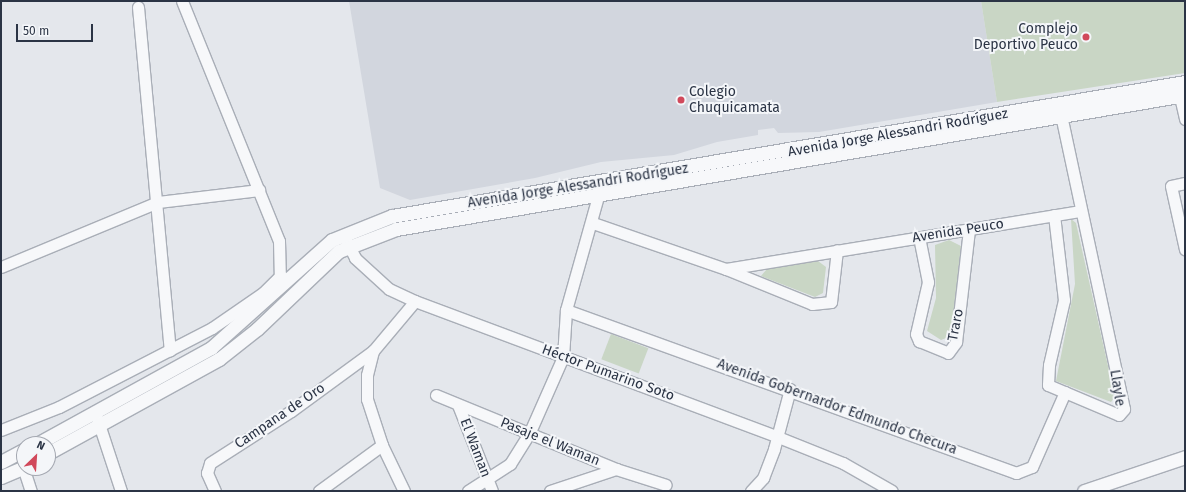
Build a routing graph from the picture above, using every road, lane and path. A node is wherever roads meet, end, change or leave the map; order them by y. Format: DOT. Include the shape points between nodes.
graph roads {
  1 [pos="182,1"];
  2 [pos="138,7"];
  3 [pos="1182,89"];
  4 [pos="1061,116"];
  5 [pos="1185,119"];
  6 [pos="604,181"];
  7 [pos="1185,183"];
  8 [pos="259,190"];
  9 [pos="597,195"];
  10 [pos="157,202"];
  11 [pos="1079,211"];
  12 [pos="1054,215"];
  13 [pos="593,223"];
  14 [pos="969,229"];
  15 [pos="344,232"];
  16 [pos="919,237"];
  17 [pos="348,247"];
  18 [pos="1185,249"];
  19 [pos="837,250"];
  20 [pos="1,267"];
  21 [pos="726,269"];
  22 [pos="281,281"];
  23 [pos="415,301"];
  24 [pos="566,310"];
  25 [pos="170,351"];
  26 [pos="373,351"];
  27 [pos="563,357"];
  28 [pos="790,389"];
  29 [pos="1065,392"];
  30 [pos="436,395"];
  31 [pos="458,405"];
  32 [pos="98,419"];
  33 [pos="1,430"];
  34 [pos="529,434"];
  35 [pos="56,436"];
  36 [pos="778,437"];
  37 [pos="382,445"];
  38 [pos="56,448"];
  39 [pos="16,454"];
  40 [pos="1185,457"];
  41 [pos="1,462"];
  42 [pos="616,469"];
  43 [pos="16,470"];
  44 [pos="27,476"];
  45 [pos="1,477"];
  46 [pos="666,485"];
  47 [pos="490,486"];
  48 [pos="31,491"];
  49 [pos="122,491"];
  50 [pos="215,491"];
  51 [pos="319,491"];
  52 [pos="404,491"];
  53 [pos="468,491"];
  54 [pos="550,491"];
  55 [pos="751,491"];
  56 [pos="892,491"];
  57 [pos="1084,491"];
  1 -- 8 [label="street"];
  2 -- 10 [label="street"];
  3 -- 4 [label="street, Avenida Jorge Alessandri Rodríguez"];
  3 -- 5 [label="street"];
  3 -- 6 [label="street, Avenida Jorge Alessandri Rodríguez"];
  4 -- 9 [label="street, Avenida Jorge Alessandri Rodríguez"];
  4 -- 11 [label="street, Llayle"];
  6 -- 9 [label="street"];
  6 -- 15 [label="street, Avenida Jorge Alessandri Rodríguez" via="392,216"];
  7 -- 18 [label="street" via="1171,186"];
  8 -- 10 [label="street"];
  8 -- 22 [label="street" via="279,241"];
  9 -- 13 [label="street"];
  9 -- 17 [label="street, Avenida Jorge Alessandri Rodríguez" via="396,229"];
  10 -- 20 [label="street"];
  10 -- 25 [label="street"];
  11 -- 12 [label="street, Avenida Peuco"];
  11 -- 29 [label="street, Llayle" via="1124,409 1119,415"];
  12 -- 14 [label="street, Avenida Peuco"];
  12 -- 29 [label="street, Llayle" via="1064,300 1049,366 1048,386"];
  13 -- 21 [label="street, Avenida Peuco"];
  13 -- 24 [label="street"];
  14 -- 16 [label="street, Avenida Peuco"];
  14 -- 16 [label="street, Traro" via="956,342 948,353 919,341 916,334 928,282"];
  15 -- 17 [label="street, Héctor Pumarino Soto"];
  15 -- 22 [label="street, Avenida Jorge Alessandri Rodríguez"];
  16 -- 19 [label="street, Avenida Peuco"];
  17 -- 23 [label="street, Héctor Pumarino Soto" via="389,289"];
  17 -- 32 [label="street, Avenida Jorge Alessandri Rodríguez" via="219,359"];
  19 -- 21 [label="street, Avenida Peuco"];
  19 -- 21 [label="street, Avenida Peuco" via="831,302 812,304"];
  22 -- 25 [label="street" via="239,310"];
  22 -- 32 [label="street, Avenida Jorge Alessandri Rodríguez" via="211,348"];
  23 -- 26 [label="street, Campana de Oro"];
  23 -- 27 [label="street, Héctor Pumarino Soto"];
  24 -- 27 [label="street"];
  24 -- 28 [label="street, Avenida Gobernardor Edmundo Checura"];
  25 -- 33 [label="street" via="60,408"];
  26 -- 37 [label="street" via="367,399"];
  26 -- 50 [label="street, Campana de Oro" via="291,411 210,462 207,473"];
  27 -- 34 [label="street"];
  27 -- 36 [label="street, Héctor Pumarino Soto"];
  28 -- 29 [label="street, Avenida Gobernardor Edmundo Checura" via="1016,473 1032,468"];
  28 -- 36 [label="street"];
  30 -- 31 [label="street, Pasaje el Waman"];
  31 -- 34 [label="street, Pasaje el Waman"];
  31 -- 47 [label="street, El Waman"];
  32 -- 35 [label="street, Avenida Jorge Alessandri Rodríguez"];
  32 -- 38 [label="street, Avenida Jorge Alessandri Rodríguez"];
  32 -- 49 [label="street"];
  34 -- 42 [label="street, Pasaje el Waman"];
  34 -- 47 [label="street" via="510,464"];
  36 -- 55 [label="street" via="763,478"];
  36 -- 56 [label="street, Héctor Pumarino Soto" via="843,463"];
  37 -- 51 [label="street"];
  37 -- 52 [label="street"];
  39 -- 41 [label="street"];
  40 -- 57 [label="street"];
  42 -- 46 [label="street, Pasaje el Waman"];
  42 -- 54 [label="street"];
  43 -- 45 [label="street"];
  44 -- 48 [label="street"];
  47 -- 53 [label="street"];
}
